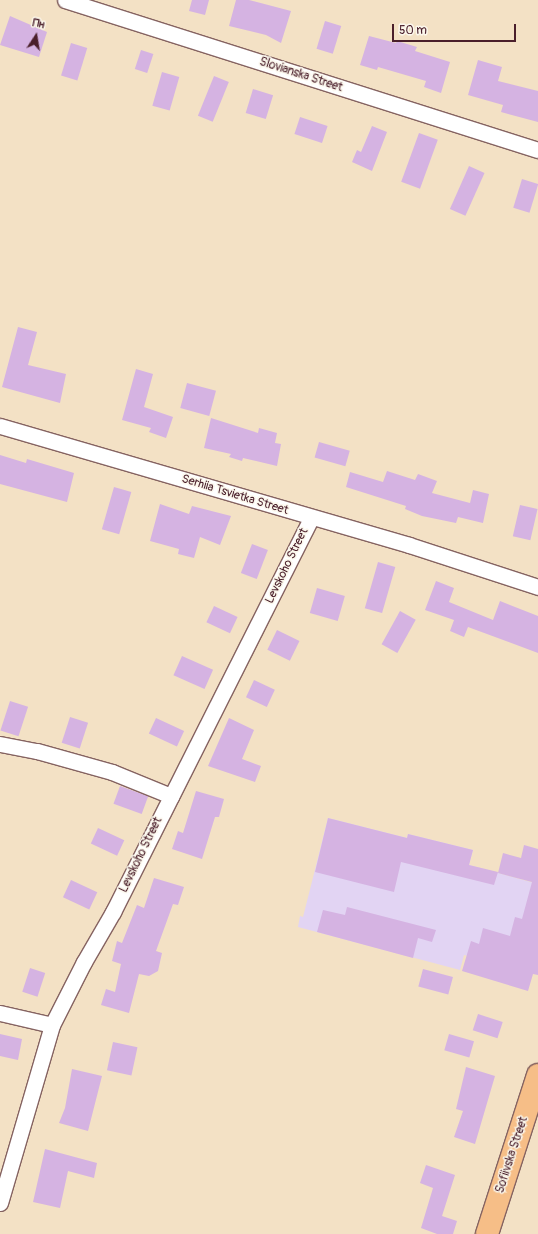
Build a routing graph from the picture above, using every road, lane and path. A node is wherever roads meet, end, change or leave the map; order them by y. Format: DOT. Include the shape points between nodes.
graph roads {
  1 [pos="64,0"];
  2 [pos="538,150"];
  3 [pos="0,426"];
  4 [pos="311,518"];
  5 [pos="538,587"];
  6 [pos="0,744"];
  7 [pos="171,796"];
  8 [pos="0,1013"];
  9 [pos="52,1025"];
  10 [pos="538,1075"];
  11 [pos="0,1203"];
  12 [pos="486,1234"];
  1 -- 2 [label="street, Slovianska Street"];
  3 -- 4 [label="street, Serhiia Tsvietka Street"];
  4 -- 5 [label="street, Serhiia Tsvietka Street" via="409,545"];
  4 -- 7 [label="street, Levskoho Street"];
  6 -- 7 [label="street" via="37,751 112,772"];
  7 -- 9 [label="street, Levskoho Street" via="113,912"];
  8 -- 9 [label="street"];
  9 -- 11 [label="street, Levskoho Street"];
  10 -- 12 [label="main road, Sofiivska Street"];
}
